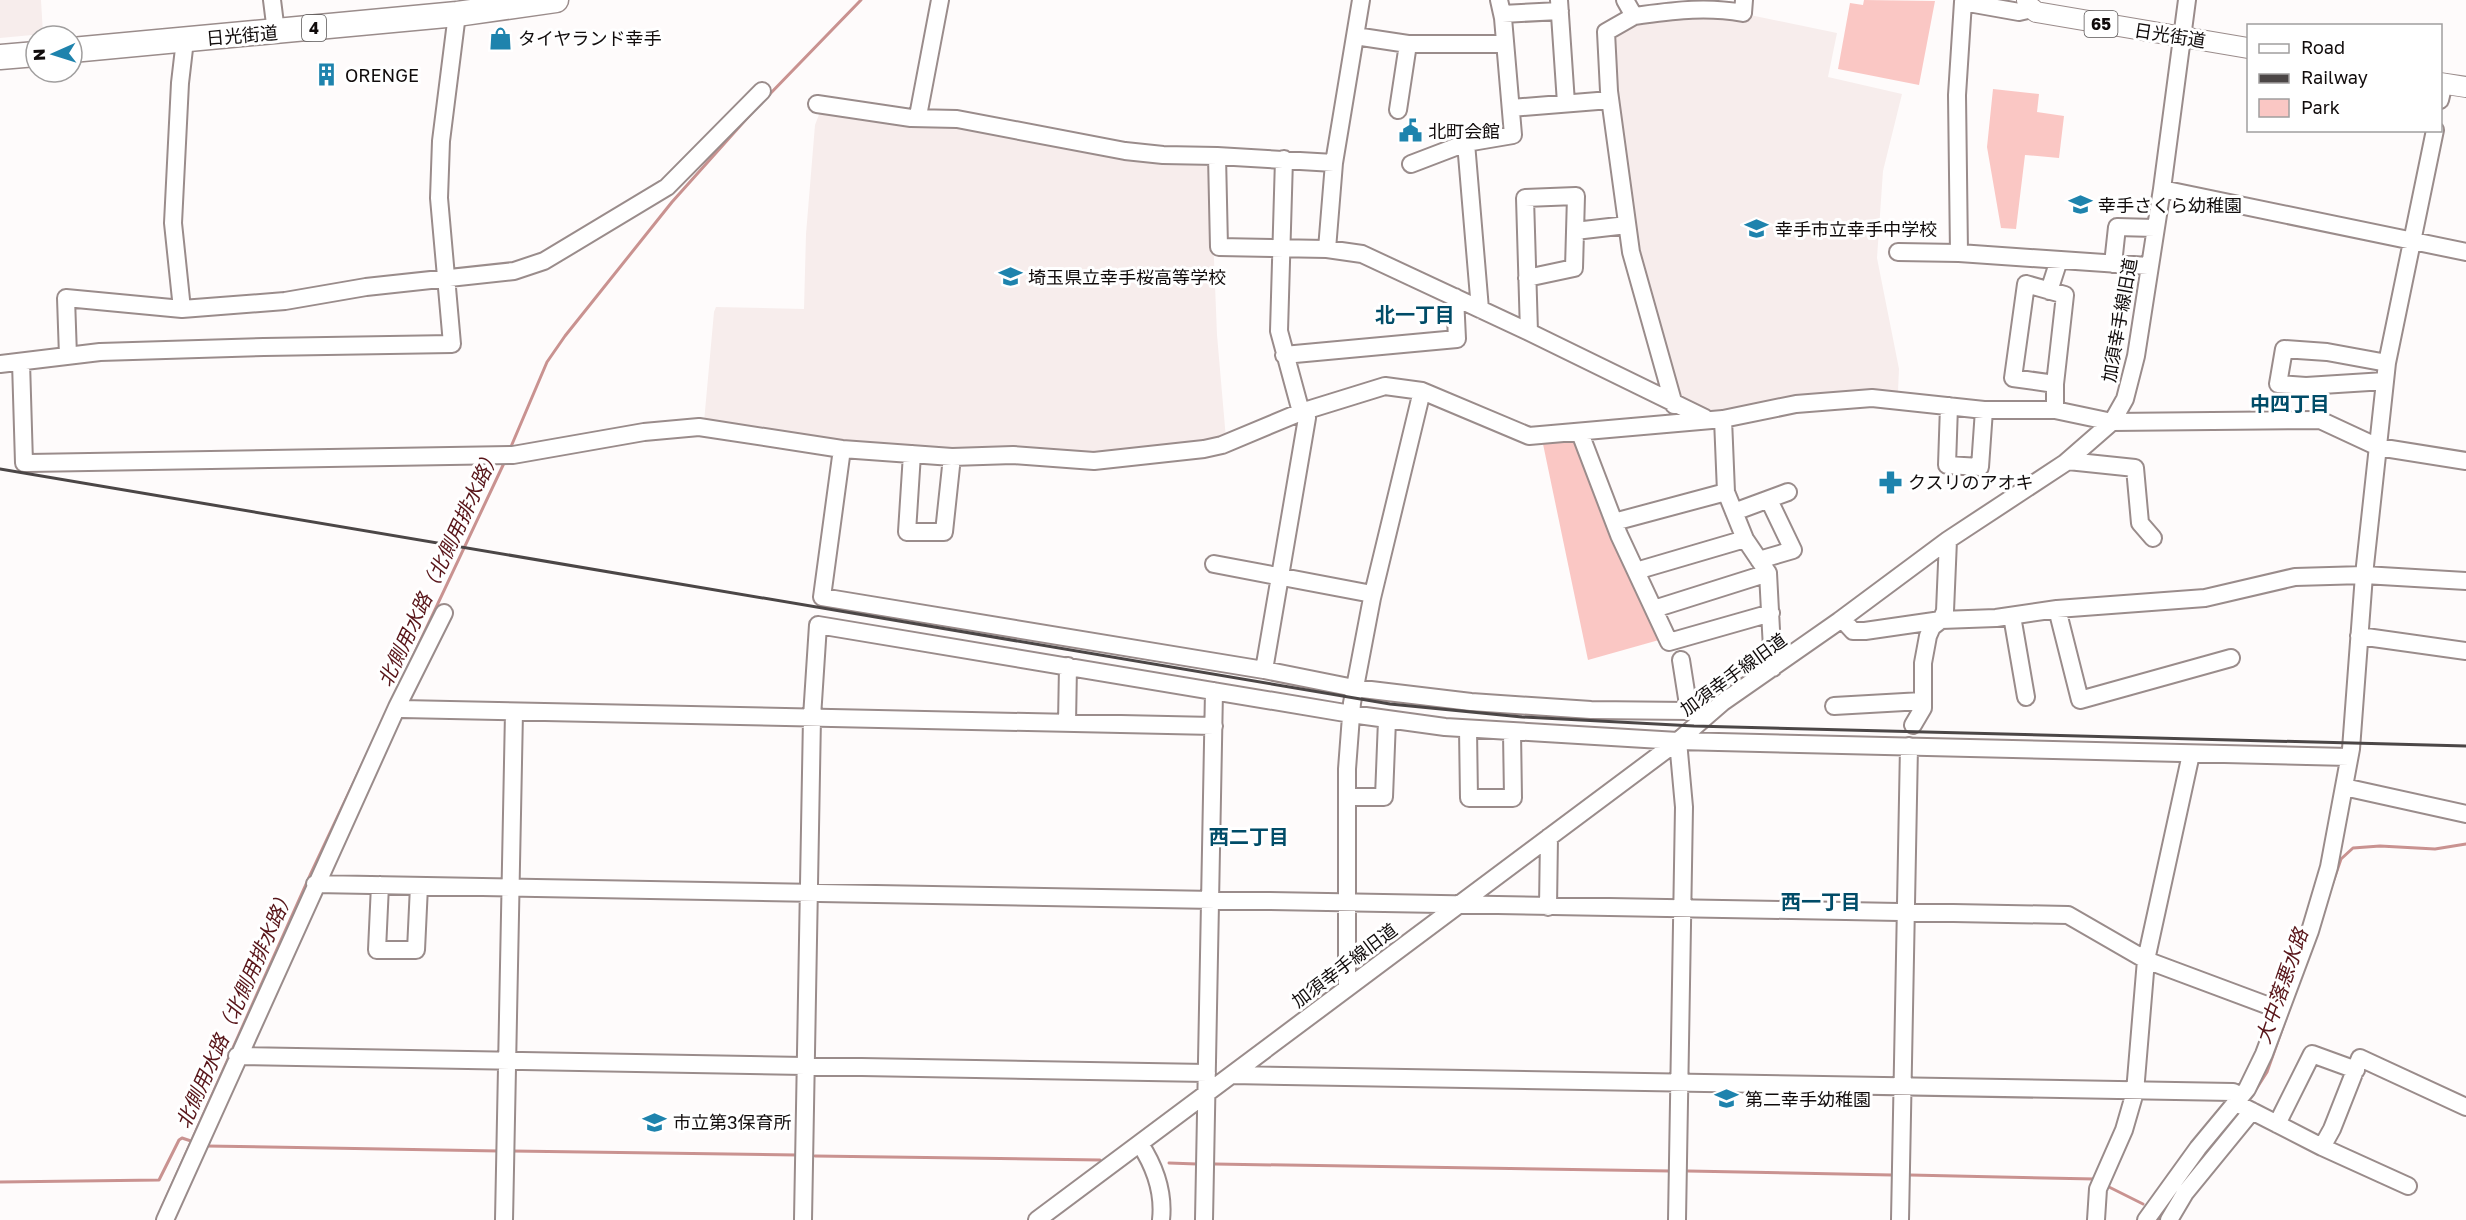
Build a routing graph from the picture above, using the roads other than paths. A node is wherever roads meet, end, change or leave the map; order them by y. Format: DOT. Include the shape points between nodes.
graph roads {
  1 [pos="272,0"];
  2 [pos="556,0"];
  3 [pos="940,0"];
  4 [pos="1361,0"];
  5 [pos="1625,0"];
  6 [pos="1744,0"];
  7 [pos="2187,0"];
  8 [pos="1697,4"];
  9 [pos="1559,5"];
  10 [pos="2029,5"];
  11 [pos="1500,7"];
  12 [pos="458,14"];
  13 [pos="1634,16"];
  14 [pos="276,32"];
  15 [pos="1355,36"];
  16 [pos="2182,37"];
  17 [pos="185,40"];
  18 [pos="1505,44"];
  19 [pos="1408,45"];
  20 [pos="2247,48"];
  21 [pos="84,49"];
  22 [pos="24,55"];
  23 [pos="0,57"];
  24 [pos="2466,87"];
  25 [pos="2442,89"];
  26 [pos="762,91"];
  27 [pos="1610,100"];
  28 [pos="1566,103"];
  29 [pos="817,104"];
  30 [pos="1511,108"];
  31 [pos="1398,110"];
  32 [pos="918,116"];
  33 [pos="2434,132"];
  34 [pos="1466,143"];
  35 [pos="1217,156"];
  36 [pos="1284,159"];
  37 [pos="1334,163"];
  38 [pos="1411,164"];
  39 [pos="2162,189"];
  40 [pos="1627,225"];
  41 [pos="2155,228"];
  42 [pos="1575,231"];
  43 [pos="2413,240"];
  44 [pos="1280,248"];
  45 [pos="1327,249"];
  46 [pos="1898,252"];
  47 [pos="2466,252"];
  48 [pos="1959,253"];
  49 [pos="2059,260"];
  50 [pos="2113,264"];
  51 [pos="2148,266"];
  52 [pos="1527,278"];
  53 [pos="446,279"];
  54 [pos="2049,291"];
  55 [pos="1455,297"];
  56 [pos="182,309"];
  57 [pos="1480,309"];
  58 [pos="1529,332"];
  59 [pos="1284,355"];
  60 [pos="68,356"];
  61 [pos="21,362"];
  62 [pos="2387,363"];
  63 [pos="0,364"];
  64 [pos="2385,381"];
  65 [pos="2055,384"];
  66 [pos="1422,391"];
  67 [pos="1674,405"];
  68 [pos="1949,406"];
  69 [pos="1984,410"];
  70 [pos="2055,410"];
  71 [pos="1303,411"];
  72 [pos="1714,419"];
  73 [pos="2112,422"];
  74 [pos="1580,433"];
  75 [pos="2378,447"];
  76 [pos="842,448"];
  77 [pos="912,454"];
  78 [pos="952,457"];
  79 [pos="2068,461"];
  80 [pos="2466,461"];
  81 [pos="1726,492"];
  82 [pos="1788,492"];
  83 [pos="1769,500"];
  84 [pos="1734,512"];
  85 [pos="1614,522"];
  86 [pos="2153,538"];
  87 [pos="1746,539"];
  88 [pos="1948,540"];
  89 [pos="1214,564"];
  90 [pos="1763,567"];
  91 [pos="1636,571"];
  92 [pos="2364,574"];
  93 [pos="1282,576"];
  94 [pos="2466,581"];
  95 [pos="1372,594"];
  96 [pos="1654,609"];
  97 [pos="2057,609"];
  98 [pos="444,613"];
  99 [pos="1771,613"];
  100 [pos="2013,616"];
  101 [pos="1842,619"];
  102 [pos="1941,621"];
  103 [pos="2359,636"];
  104 [pos="2466,651"];
  105 [pos="2231,658"];
  106 [pos="1682,660"];
  107 [pos="1068,666"];
  108 [pos="1773,668"];
  109 [pos="1264,670"];
  110 [pos="1354,688"];
  111 [pos="1214,691"];
  112 [pos="2026,697"];
  113 [pos="1922,701"];
  114 [pos="1834,706"];
  115 [pos="397,707"];
  116 [pos="514,712"];
  117 [pos="1351,714"];
  118 [pos="1697,714"];
  119 [pos="812,717"];
  120 [pos="1387,720"];
  121 [pos="1067,723"];
  122 [pos="1913,725"];
  123 [pos="1214,726"];
  124 [pos="1468,729"];
  125 [pos="1512,732"];
  126 [pos="1678,741"];
  127 [pos="1909,746"];
  128 [pos="2191,754"];
  129 [pos="2349,757"];
  130 [pos="2344,787"];
  131 [pos="1347,797"];
  132 [pos="2466,814"];
  133 [pos="1549,837"];
  134 [pos="315,884"];
  135 [pos="380,885"];
  136 [pos="419,886"];
  137 [pos="510,888"];
  138 [pos="810,892"];
  139 [pos="1211,899"];
  140 [pos="1348,903"];
  141 [pos="1456,905"];
  142 [pos="1548,907"];
  143 [pos="1681,909"];
  144 [pos="1906,913"];
  145 [pos="2146,960"];
  146 [pos="1347,987"];
  147 [pos="2280,1010"];
  148 [pos="237,1056"];
  149 [pos="507,1061"];
  150 [pos="807,1067"];
  151 [pos="2356,1070"];
  152 [pos="1207,1073"];
  153 [pos="1230,1075"];
  154 [pos="1679,1082"];
  155 [pos="1903,1086"];
  156 [pos="2135,1092"];
  157 [pos="1205,1096"];
  158 [pos="2244,1105"];
  159 [pos="2466,1107"];
  160 [pos="2277,1124"];
  161 [pos="1140,1144"];
  162 [pos="2322,1147"];
  163 [pos="2408,1186"];
  164 [pos="165,1220"];
  165 [pos="504,1220"];
  166 [pos="803,1220"];
  167 [pos="1037,1220"];
  168 [pos="1161,1220"];
  169 [pos="1204,1220"];
  170 [pos="1677,1220"];
  171 [pos="1900,1220"];
  172 [pos="2096,1220"];
  173 [pos="2146,1220"];
  174 [pos="2169,1220"];
  1 -- 14 [label="street"];
  2 -- 12 [label="highway, 日光街道 / 4"];
  3 -- 32 [label="street"];
  4 -- 15 [label="street"];
  5 -- 13 [label="street"];
  6 -- 8 [label="street" via="1743,13"];
  7 -- 16 [label="street, 加須幸手線旧道"];
  8 -- 13 [label="street"];
  9 -- 11 [label="street"];
  9 -- 28 [label="street"];
  10 -- 16 [label="main road, 日光街道 / 65" via="2036,12"];
  10 -- 48 [label="street" via="2019,12 1963,2 1957,95"];
  11 -- 18 [label="street"];
  12 -- 14 [label="highway, 日光街道 / 4"];
  12 -- 53 [label="street" via="441,141 439,198"];
  13 -- 27 [label="street" via="1606,32"];
  14 -- 17 [label="highway, 日光街道 / 4"];
  15 -- 19 [label="street"];
  15 -- 37 [label="street"];
  16 -- 20 [label="main road, 日光街道 / 65"];
  16 -- 39 [label="street, 加須幸手線旧道"];
  17 -- 21 [label="highway, 日光街道 / 4"];
  17 -- 56 [label="street" via="173,223"];
  18 -- 19 [label="street"];
  18 -- 30 [label="street"];
  19 -- 31 [label="street"];
  22 -- 23 [label="highway"];
  24 -- 25 [label="main road"];
  26 -- 53 [label="street" via="667,187 544,261 514,271"];
  27 -- 28 [label="street"];
  27 -- 40 [label="street"];
  28 -- 30 [label="street"];
  29 -- 32 [label="street"];
  30 -- 34 [label="street" via="1513,135"];
  32 -- 35 [label="street" via="957,119 1125,152"];
  33 -- 43 [label="street"];
  34 -- 38 [label="street"];
  34 -- 57 [label="street"];
  35 -- 36 [label="street"];
  35 -- 44 [label="street" via="1219,247"];
  36 -- 37 [label="street"];
  36 -- 44 [label="street"];
  37 -- 45 [label="street"];
  39 -- 41 [label="street, 加須幸手線旧道"];
  39 -- 43 [label="street"];
  40 -- 42 [label="street"];
  40 -- 67 [label="street"];
  41 -- 50 [label="street" via="2117,227"];
  41 -- 51 [label="street, 加須幸手線旧道"];
  42 -- 52 [label="street" via="1574,268"];
  42 -- 52 [label="street" via="1576,196 1525,198"];
  43 -- 47 [label="street"];
  43 -- 62 [label="street"];
  44 -- 45 [label="street"];
  44 -- 59 [label="street" via="1279,331"];
  45 -- 55 [label="street" via="1362,254"];
  46 -- 48 [label="street"];
  48 -- 49 [label="street"];
  49 -- 50 [label="street"];
  49 -- 54 [label="street"];
  50 -- 51 [label="street"];
  51 -- 73 [label="street, 加須幸手線旧道" via="2136,356 2125,399"];
  52 -- 58 [label="street"];
  53 -- 56 [label="street" via="285,301"];
  53 -- 60 [label="street" via="452,344 252,347"];
  54 -- 65 [label="street" via="2065,295"];
  54 -- 65 [label="street" via="2026,284 2013,378"];
  55 -- 57 [label="street"];
  55 -- 59 [label="street" via="1457,339"];
  56 -- 60 [label="street" via="66,297"];
  57 -- 58 [label="street"];
  58 -- 67 [label="street"];
  59 -- 71 [label="street"];
  60 -- 61 [label="street"];
  61 -- 63 [label="street"];
  61 -- 76 [label="street" via="24,463 508,455 644,432 699,427"];
  62 -- 64 [label="street"];
  62 -- 64 [label="street" via="2284,349 2278,384"];
  64 -- 75 [label="street"];
  65 -- 70 [label="street"];
  66 -- 71 [label="street" via="1384,386"];
  66 -- 74 [label="street" via="1529,436"];
  66 -- 95 [label="street"];
  67 -- 72 [label="street"];
  68 -- 69 [label="street"];
  68 -- 69 [label="street" via="1947,465 1980,466"];
  68 -- 72 [label="street" via="1872,398 1796,404"];
  69 -- 70 [label="street"];
  70 -- 73 [label="street"];
  71 -- 78 [label="street" via="1204,449 1094,461 1013,455"];
  71 -- 93 [label="street" via="1307,418"];
  72 -- 74 [label="street"];
  72 -- 81 [label="street"];
  73 -- 75 [label="street" via="2320,420"];
  73 -- 79 [label="street, 加須幸手線旧道"];
  74 -- 85 [label="street"];
  75 -- 80 [label="street"];
  75 -- 92 [label="street"];
  76 -- 77 [label="street"];
  76 -- 109 [label="street" via="822,597"];
  77 -- 78 [label="street"];
  77 -- 78 [label="street" via="907,532 944,532"];
  79 -- 86 [label="street" via="2135,468 2140,523"];
  79 -- 88 [label="street, 加須幸手線旧道"];
  81 -- 84 [label="street"];
  81 -- 85 [label="street"];
  82 -- 83 [label="street"];
  83 -- 84 [label="street"];
  83 -- 90 [label="street" via="1793,550"];
  84 -- 87 [label="street"];
  85 -- 91 [label="street"];
  87 -- 90 [label="street"];
  87 -- 91 [label="street"];
  88 -- 101 [label="street, 加須幸手線旧道"];
  88 -- 102 [label="street" via="1945,611"];
  89 -- 93 [label="street"];
  90 -- 96 [label="street"];
  90 -- 99 [label="street"];
  91 -- 96 [label="street"];
  92 -- 94 [label="street"];
  92 -- 97 [label="street" via="2295,577 2205,598"];
  92 -- 103 [label="street"];
  93 -- 95 [label="street"];
  93 -- 109 [label="street"];
  95 -- 110 [label="street"];
  96 -- 99 [label="street" via="1669,642"];
  97 -- 100 [label="street"];
  97 -- 105 [label="street" via="2080,700"];
  98 -- 115 [label="street"];
  99 -- 108 [label="street"];
  100 -- 102 [label="street"];
  100 -- 112 [label="street"];
  101 -- 102 [label="street" via="1853,631"];
  101 -- 108 [label="street, 加須幸手線旧道"];
  102 -- 113 [label="street" via="1932,627 1925,647"];
  103 -- 104 [label="street"];
  103 -- 129 [label="street"];
  106 -- 118 [label="street"];
  107 -- 111 [label="street"];
  107 -- 119 [label="street" via="818,625"];
  107 -- 121 [label="street"];
  108 -- 118 [label="street, 加須幸手線旧道"];
  109 -- 110 [label="street"];
  110 -- 117 [label="street"];
  110 -- 118 [label="street" via="1470,702"];
  111 -- 117 [label="street"];
  111 -- 123 [label="street"];
  113 -- 114 [label="street"];
  113 -- 122 [label="street" via="1923,708"];
  115 -- 116 [label="street"];
  115 -- 134 [label="street"];
  116 -- 119 [label="street"];
  116 -- 137 [label="street"];
  117 -- 120 [label="street"];
  117 -- 131 [label="street"];
  118 -- 126 [label="street, 加須幸手線旧道"];
  119 -- 121 [label="street"];
  119 -- 138 [label="street"];
  120 -- 124 [label="street"];
  120 -- 131 [label="street" via="1384,797"];
  121 -- 123 [label="street"];
  123 -- 139 [label="street"];
  124 -- 125 [label="street"];
  124 -- 125 [label="street" via="1469,798 1513,798"];
  125 -- 126 [label="street"];
  126 -- 127 [label="street"];
  126 -- 133 [label="street, 加須幸手線旧道"];
  126 -- 143 [label="street" via="1684,807"];
  127 -- 128 [label="street"];
  127 -- 144 [label="street"];
  128 -- 129 [label="street"];
  128 -- 145 [label="street"];
  129 -- 130 [label="street"];
  130 -- 132 [label="street"];
  130 -- 147 [label="street" via="2329,867"];
  131 -- 140 [label="street"];
  133 -- 141 [label="street, 加須幸手線旧道"];
  133 -- 142 [label="street"];
  134 -- 135 [label="street"];
  134 -- 148 [label="street"];
  135 -- 136 [label="street"];
  135 -- 136 [label="street" via="377,950 416,950"];
  136 -- 137 [label="street"];
  137 -- 138 [label="street"];
  137 -- 149 [label="street"];
  138 -- 139 [label="street"];
  138 -- 150 [label="street"];
  139 -- 140 [label="street"];
  139 -- 152 [label="street"];
  140 -- 141 [label="street"];
  140 -- 146 [label="street"];
  141 -- 142 [label="street"];
  141 -- 146 [label="street, 加須幸手線旧道"];
  142 -- 143 [label="street"];
  143 -- 144 [label="street"];
  143 -- 154 [label="street"];
  144 -- 145 [label="street" via="2068,915"];
  144 -- 155 [label="street"];
  145 -- 147 [label="street"];
  145 -- 156 [label="street"];
  146 -- 153 [label="street, 加須幸手線旧道"];
  147 -- 158 [label="street"];
  148 -- 149 [label="street"];
  148 -- 164 [label="street"];
  149 -- 150 [label="street"];
  149 -- 165 [label="street"];
  150 -- 152 [label="street"];
  150 -- 166 [label="street"];
  151 -- 159 [label="street" via="2360,1058"];
  151 -- 160 [label="street" via="2312,1054"];
  151 -- 162 [label="street"];
  152 -- 157 [label="street"];
  153 -- 154 [label="street"];
  153 -- 157 [label="street, 加須幸手線旧道"];
  154 -- 155 [label="street"];
  154 -- 170 [label="street"];
  155 -- 156 [label="street"];
  155 -- 171 [label="street"];
  156 -- 158 [label="street" via="2233,1092"];
  156 -- 172 [label="street" via="2124,1130 2098,1189"];
  157 -- 161 [label="street, 加須幸手線旧道"];
  157 -- 169 [label="street"];
  158 -- 160 [label="street"];
  158 -- 173 [label="street" via="2198,1148"];
  158 -- 174 [label="street"];
  160 -- 162 [label="street"];
  161 -- 167 [label="street, 加須幸手線旧道"];
  161 -- 168 [label="street" via="1157,1180"];
  162 -- 163 [label="street"];
}
